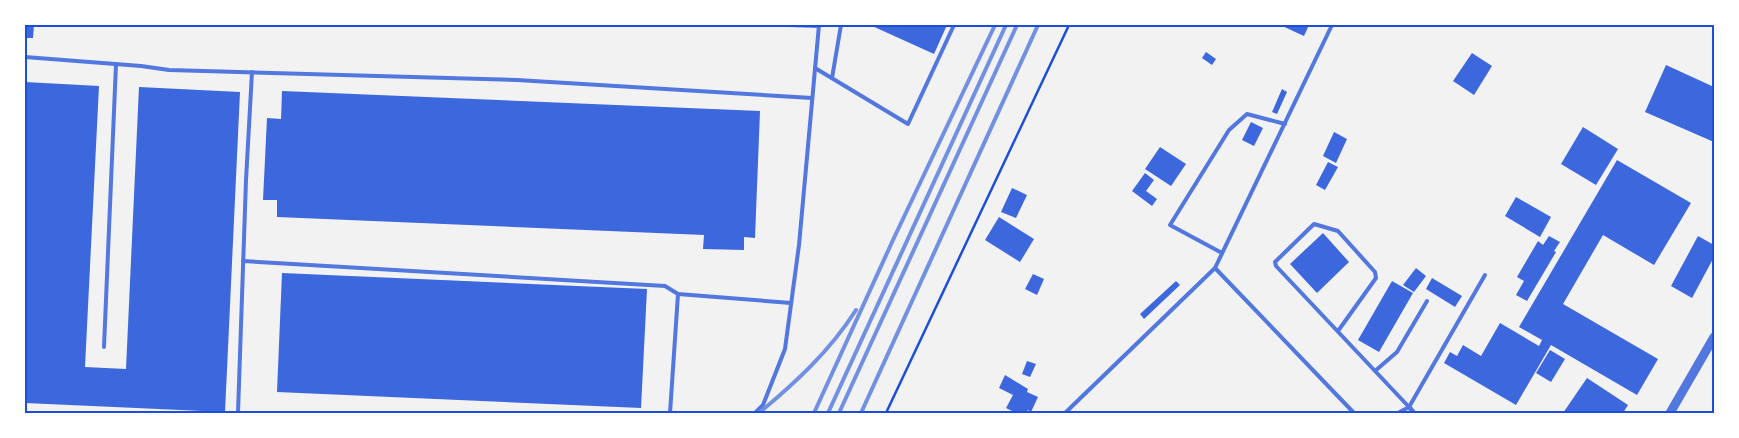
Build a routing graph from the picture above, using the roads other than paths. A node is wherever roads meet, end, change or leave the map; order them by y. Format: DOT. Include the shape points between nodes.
graph roads {
  1 [pos="789,25"];
  2 [pos="841,25"];
  3 [pos="954,25"];
  4 [pos="1332,25"];
  5 [pos="819,26"];
  6 [pos="25,57"];
  7 [pos="116,64"];
  8 [pos="815,68"];
  9 [pos="252,72"];
  10 [pos="832,78"];
  11 [pos="812,98"];
  12 [pos="1285,124"];
  13 [pos="1222,252"];
  14 [pos="243,261"];
  15 [pos="1215,268"];
  16 [pos="1485,275"];
  17 [pos="678,294"];
  18 [pos="1427,301"];
  19 [pos="791,303"];
  20 [pos="1338,331"];
  21 [pos="1714,337"];
  22 [pos="104,347"];
  23 [pos="1375,371"];
  24 [pos="1409,407"];
  25 [pos="238,413"];
  26 [pos="670,413"];
  27 [pos="755,413"];
  28 [pos="1065,413"];
  29 [pos="1354,413"];
  30 [pos="1398,413"];
  31 [pos="1414,413"];
  32 [pos="1670,413"];
  1 -- 5 [label="lane"];
  2 -- 10 [label="lane"];
  3 -- 10 [label="lane" via="908,124"];
  4 -- 12 [label="lane"];
  5 -- 8 [label="lane"];
  6 -- 7 [label="lane"];
  7 -- 9 [label="lane" via="169,70"];
  7 -- 22 [label="lane"];
  8 -- 10 [label="lane"];
  8 -- 11 [label="lane"];
  9 -- 11 [label="lane" via="516,80"];
  9 -- 14 [label="lane"];
  11 -- 19 [label="lane"];
  12 -- 13 [label="lane"];
  12 -- 13 [label="lane" via="1247,114 1229,130 1170,225"];
  13 -- 15 [label="lane"];
  14 -- 17 [label="lane" via="665,286"];
  14 -- 25 [label="lane"];
  15 -- 28 [label="lane"];
  15 -- 29 [label="lane"];
  16 -- 24 [label="lane"];
  17 -- 19 [label="lane"];
  17 -- 26 [label="lane"];
  18 -- 23 [label="lane" via="1397,352"];
  19 -- 27 [label="lane" via="785,349 763,405"];
  20 -- 20 [label="lane" via="1275,262 1314,224 1338,230 1375,272 1376,278"];
  20 -- 23 [label="lane"];
  21 -- 32 [label="street"];
  23 -- 24 [label="lane"];
  24 -- 30 [label="lane"];
  24 -- 31 [label="street"];
}
